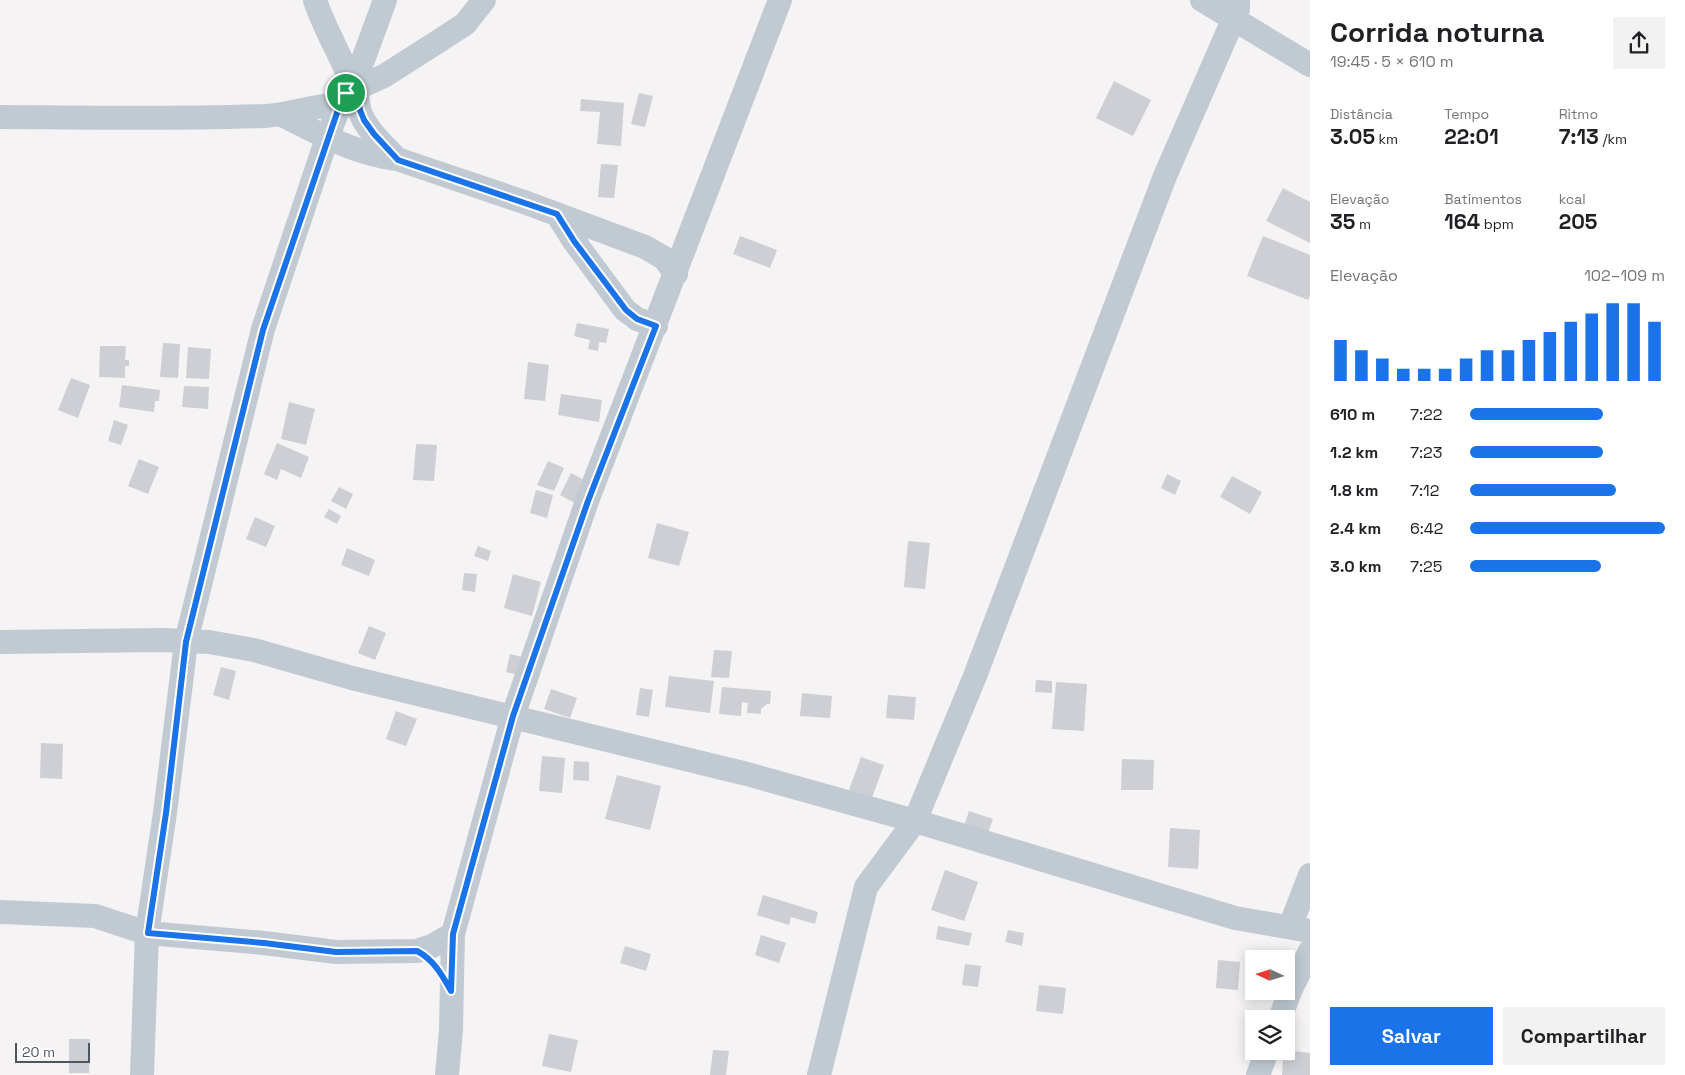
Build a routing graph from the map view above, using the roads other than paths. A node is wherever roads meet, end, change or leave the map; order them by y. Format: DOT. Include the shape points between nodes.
graph roads {
  1 [pos="315,0"];
  2 [pos="385,0"];
  3 [pos="484,0"];
  4 [pos="780,0"];
  5 [pos="1208,1"];
  6 [pos="1236,10"];
  7 [pos="340,54"];
  8 [pos="1310,65"];
  9 [pos="345,94"];
  10 [pos="282,115"];
  11 [pos="0,117"];
  12 [pos="327,138"];
  13 [pos="398,160"];
  14 [pos="557,214"];
  15 [pos="676,274"];
  16 [pos="656,326"];
  17 [pos="0,642"];
  18 [pos="186,642"];
  19 [pos="513,716"];
  20 [pos="915,821"];
  21 [pos="1310,875"];
  22 [pos="0,912"];
  23 [pos="1300,929"];
  24 [pos="148,933"];
  25 [pos="453,934"];
  26 [pos="417,951"];
  27 [pos="1310,951"];
  28 [pos="451,991"];
  29 [pos="1283,1010"];
  30 [pos="1264,1060"];
  31 [pos="142,1075"];
  32 [pos="446,1075"];
  33 [pos="820,1075"];
  34 [pos="1258,1075"];
  1 -- 7 [label="street"];
  2 -- 9 [label="street" via="363,60"];
  3 -- 9 [label="street" via="465,24 384,76"];
  4 -- 15 [label="street"];
  5 -- 6 [label="street"];
  6 -- 8 [label="street"];
  6 -- 20 [label="street" via="1165,176 975,676"];
  7 -- 9 [label="street"];
  7 -- 9 [label="street"];
  9 -- 10 [label="street"];
  9 -- 12 [label="street"];
  9 -- 13 [label="street"];
  10 -- 11 [label="street" via="176,119"];
  10 -- 12 [label="street"];
  12 -- 13 [label="street" via="379,157"];
  12 -- 18 [label="street" via="263,330"];
  13 -- 14 [label="street"];
  14 -- 15 [label="street" via="644,246 664,258"];
  14 -- 16 [label="street" via="626,310 637,319"];
  15 -- 16 [label="street"];
  16 -- 19 [label="street" via="588,501"];
  17 -- 18 [label="street"];
  18 -- 19 [label="street" via="209,642 254,650 352,678"];
  18 -- 24 [label="street"];
  19 -- 20 [label="street" via="747,774"];
  19 -- 25 [label="street"];
  20 -- 23 [label="street" via="1236,918"];
  20 -- 33 [label="street" via="866,887"];
  21 -- 23 [label="street"];
  22 -- 24 [label="street" via="95,916"];
  24 -- 26 [label="street" via="336,952"];
  24 -- 31 [label="street"];
  25 -- 26 [label="street"];
  25 -- 28 [label="street"];
  26 -- 28 [label="street" via="428,956"];
  27 -- 29 [label="street"];
  28 -- 32 [label="street"];
  30 -- 34 [label="street"];
}
